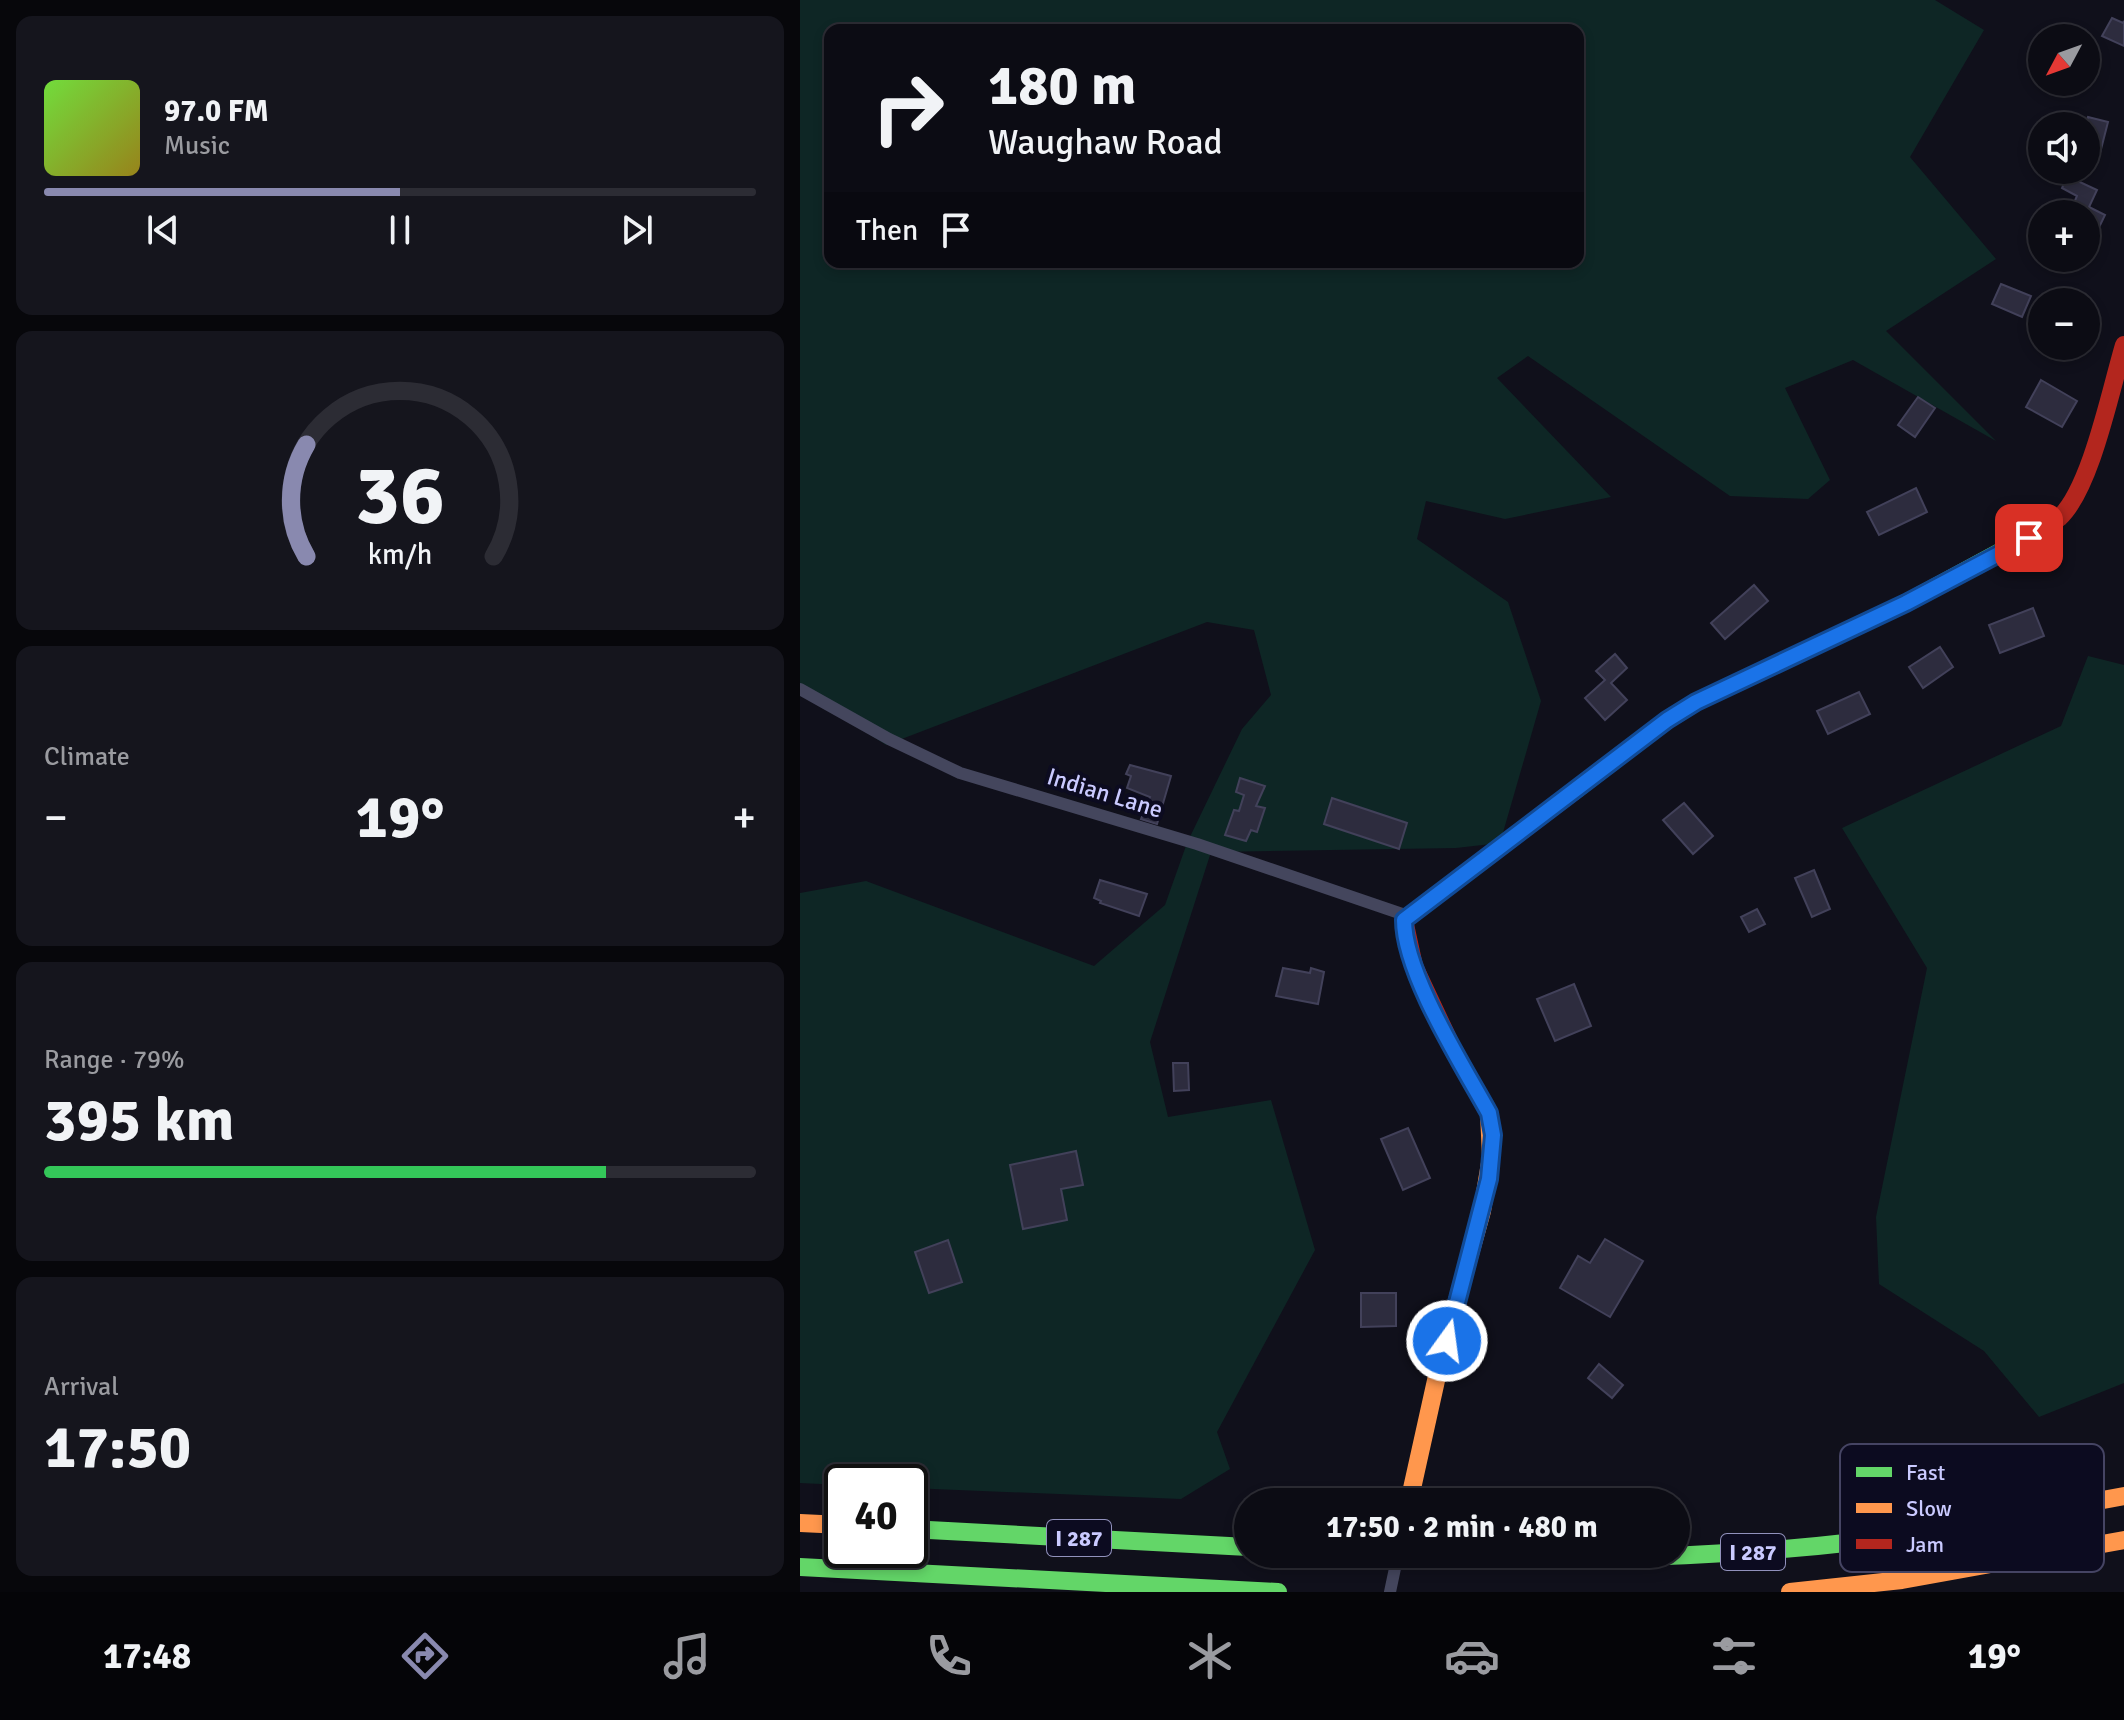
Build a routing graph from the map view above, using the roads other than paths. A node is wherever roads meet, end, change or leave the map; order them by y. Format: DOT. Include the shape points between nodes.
graph roads {
  1 [pos="2124,345"];
  2 [pos="2120,375"];
  3 [pos="800,689"];
  4 [pos="1408,916"];
  5 [pos="1412,1488"];
  6 [pos="2124,1496"];
  7 [pos="2104,1500"];
  8 [pos="800,1523"];
  9 [pos="824,1524"];
  10 [pos="928,1530"];
  11 [pos="2124,1540"];
  12 [pos="1840,1542"];
  13 [pos="2104,1544"];
  14 [pos="1234,1546"];
  15 [pos="1690,1554"];
  16 [pos="800,1567"];
  17 [pos="1395,1568"];
  18 [pos="1946,1572"];
  19 [pos="1278,1592"];
  20 [pos="1390,1592"];
  21 [pos="1790,1592"];
  1 -- 2 [label="main road"];
  2 -- 4 [label="main road" via="2073,502 2050,526 1906,603 1696,702"];
  3 -- 4 [label="street, Indian Lane" via="960,773 1197,844"];
  4 -- 5 [label="main road" via="1404,934 1411,962 1489,1113 1493,1135 1489,1179"];
  6 -- 7 [label="main road, I 287"];
  8 -- 9 [label="main road"];
  10 -- 14 [label="main road, I 287"];
  11 -- 13 [label="main road, I 287"];
  12 -- 15 [label="main road, I 287"];
  16 -- 19 [label="main road, I 287"];
  17 -- 20 [label="street, bridge"];
  18 -- 21 [label="main road, I 287"];
}
